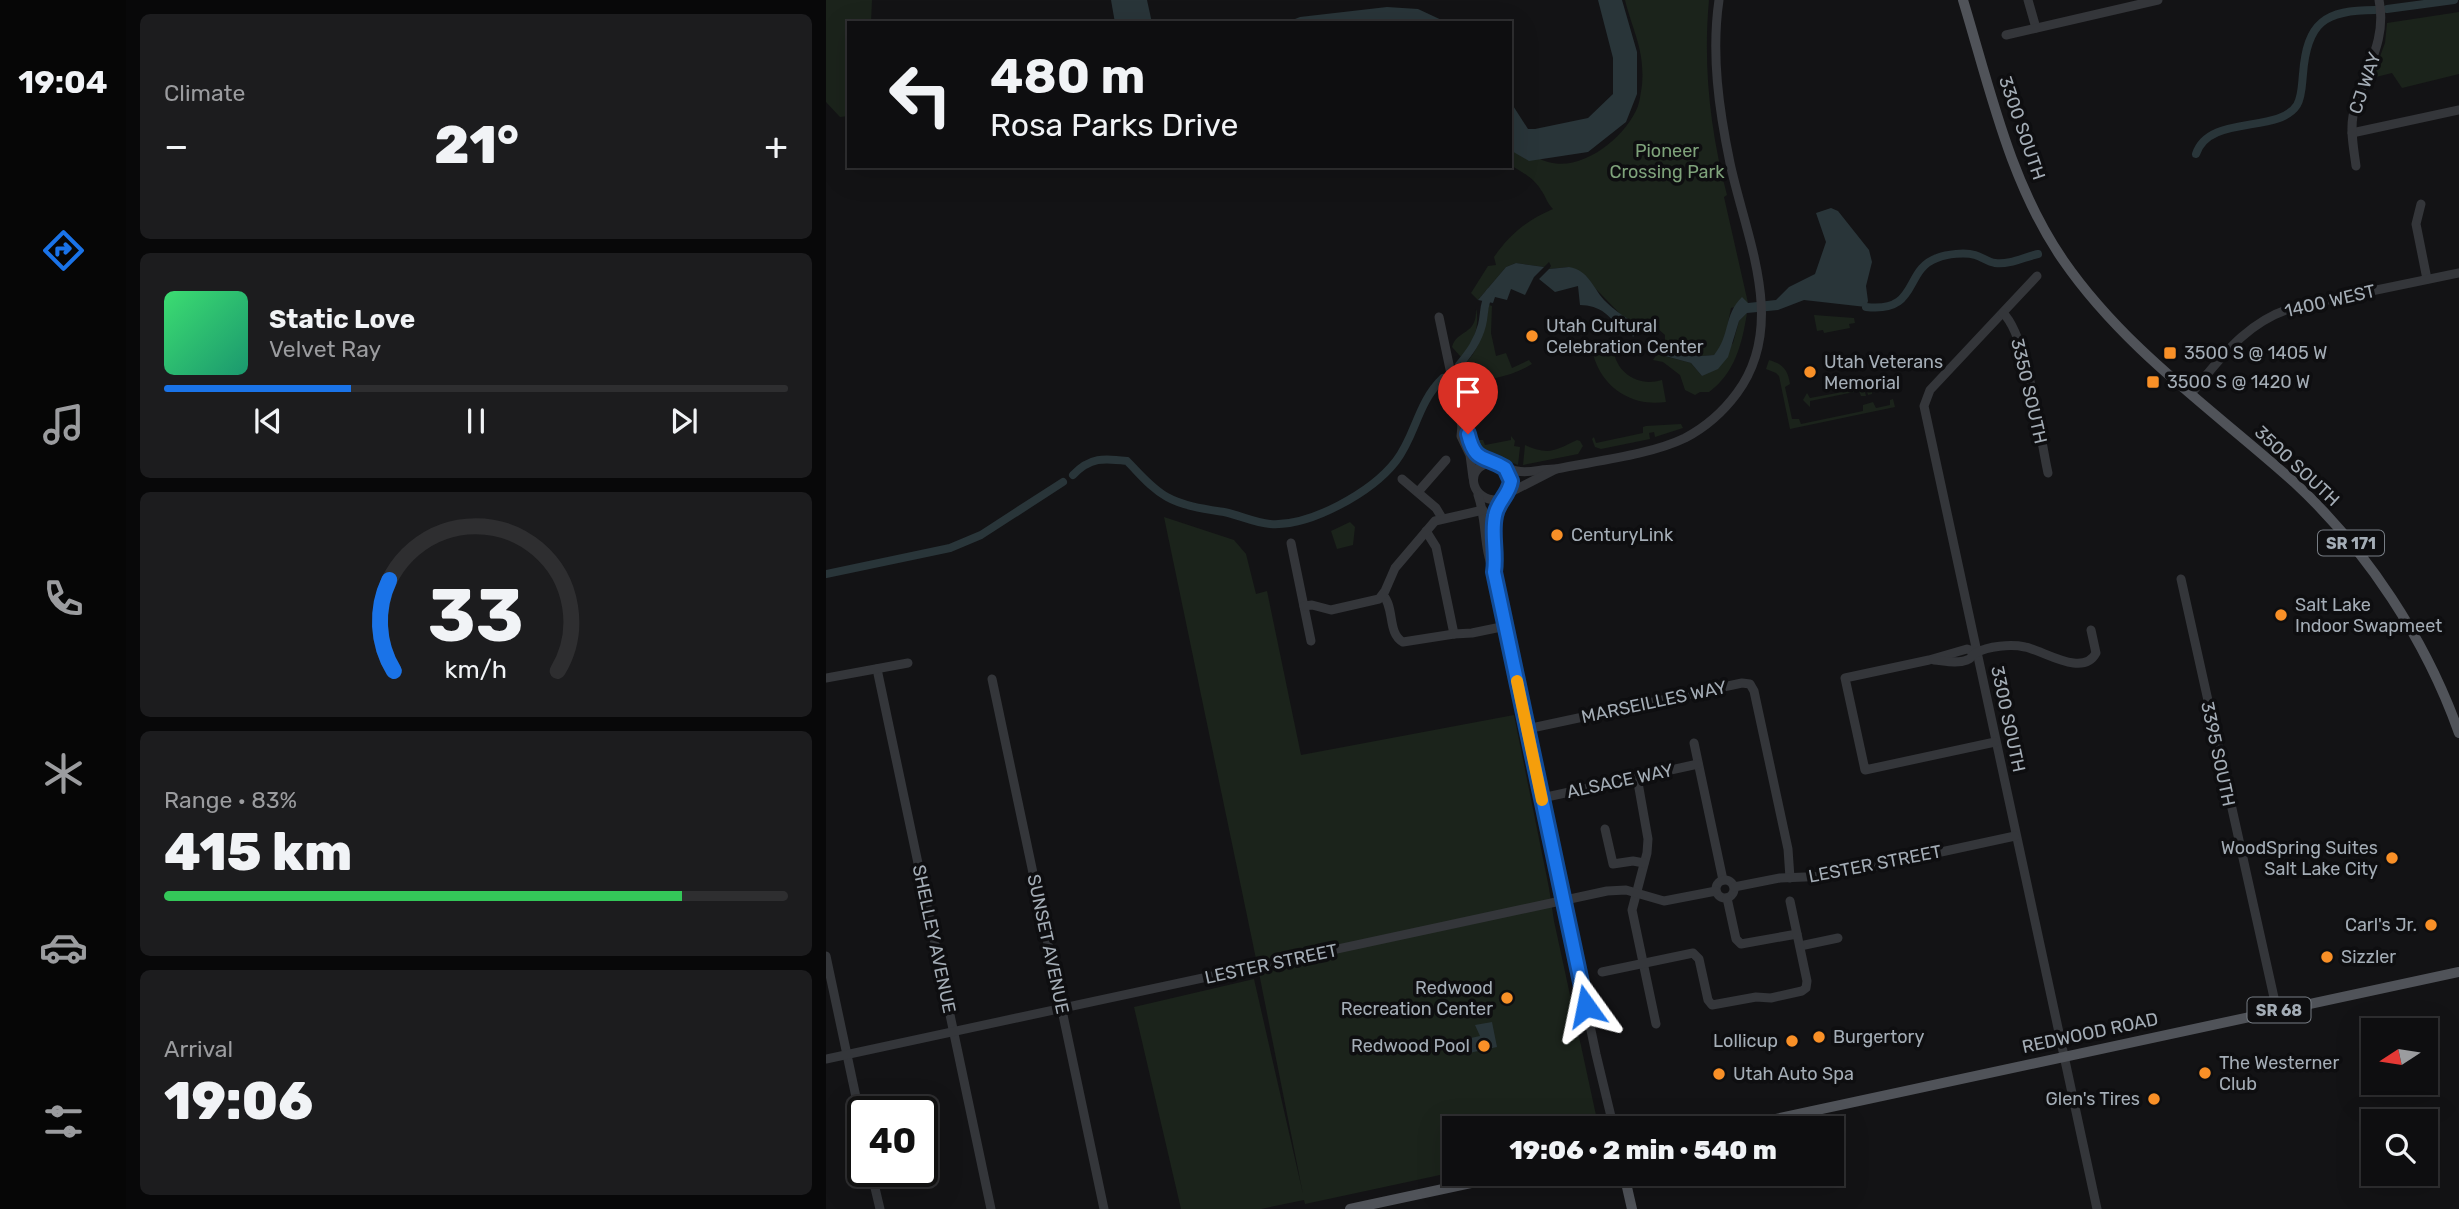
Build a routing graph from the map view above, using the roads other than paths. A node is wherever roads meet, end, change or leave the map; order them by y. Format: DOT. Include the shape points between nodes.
graph roads {
  1 [pos="1719,0"];
  2 [pos="1963,0"];
  3 [pos="2028,0"];
  4 [pos="2154,0"];
  5 [pos="2379,0"];
  6 [pos="2036,28"];
  7 [pos="2006,35"];
  8 [pos="2459,110"];
  9 [pos="2352,133"];
  10 [pos="2356,166"];
  11 [pos="2421,204"];
  12 [pos="2064,261"];
  13 [pos="2459,272"];
  14 [pos="2037,276"];
  15 [pos="2427,279"];
  16 [pos="2003,313"];
  17 [pos="1439,317"];
  18 [pos="2191,394"];
  19 [pos="1462,426"];
  20 [pos="1446,460"];
  21 [pos="1490,463"];
  22 [pos="1505,468"];
  23 [pos="1556,469"];
  24 [pos="2048,473"];
  25 [pos="1402,479"];
  26 [pos="1475,485"];
  27 [pos="1418,492"];
  28 [pos="1504,497"];
  29 [pos="1483,510"];
  30 [pos="1442,518"];
  31 [pos="1426,531"];
  32 [pos="1291,543"];
  33 [pos="1494,572"];
  34 [pos="2180,579"];
  35 [pos="1383,596"];
  36 [pos="1304,606"];
  37 [pos="1506,626"];
  38 [pos="2091,630"];
  39 [pos="1454,634"];
  40 [pos="1311,641"];
  41 [pos="1976,652"];
  42 [pos="908,663"];
  43 [pos="877,669"];
  44 [pos="826,678"];
  45 [pos="992,679"];
  46 [pos="1527,729"];
  47 [pos="2459,733"];
  48 [pos="1995,742"];
  49 [pos="1694,743"];
  50 [pos="1698,764"];
  51 [pos="1637,777"];
  52 [pos="1542,798"];
  53 [pos="1605,829"];
  54 [pos="2015,836"];
  55 [pos="1644,863"];
  56 [pos="1790,878"];
  57 [pos="1723,880"];
  58 [pos="1734,887"];
  59 [pos="1716,891"];
  60 [pos="1636,893"];
  61 [pos="1727,898"];
  62 [pos="1563,901"];
  63 [pos="1790,901"];
  64 [pos="1797,934"];
  65 [pos="1838,938"];
  66 [pos="1800,946"];
  67 [pos="826,956"];
  68 [pos="1642,963"];
  69 [pos="1602,972"];
  70 [pos="2459,972"];
  71 [pos="1061,1009"];
  72 [pos="2277,1011"];
  73 [pos="1656,1024"];
  74 [pos="954,1032"];
  75 [pos="847,1055"];
  76 [pos="2063,1056"];
  77 [pos="826,1059"];
  78 [pos="856,1096"];
  79 [pos="1612,1116"];
  80 [pos="1788,1116"];
  81 [pos="1457,1186"];
  82 [pos="1627,1186"];
  83 [pos="875,1187"];
  84 [pos="880,1209"];
  85 [pos="991,1209"];
  86 [pos="1104,1209"];
  87 [pos="1350,1209"];
  88 [pos="1632,1209"];
  89 [pos="2096,1209"];
  1 -- 23 [label="street" via="1716,59 1722,119 1762,307 1759,346 1734,397 1695,432 1673,443"];
  2 -- 12 [label="main road, 3300 SOUTH / SR 171" via="2012,160 2028,200"];
  3 -- 6 [label="street"];
  4 -- 6 [label="street"];
  5 -- 9 [label="street, CJ WAY" via="2382,29 2353,113"];
  6 -- 7 [label="street"];
  8 -- 9 [label="street"];
  9 -- 10 [label="street, CJ WAY"];
  11 -- 15 [label="street" via="2416,224"];
  12 -- 18 [label="main road, 3500 SOUTH / SR 171" via="2124,335"];
  13 -- 15 [label="street, 1400 WEST"];
  14 -- 16 [label="street, 3300 SOUTH"];
  15 -- 18 [label="street, 1400 WEST" via="2277,313 2238,339"];
  16 -- 24 [label="street, 3350 SOUTH" via="2011,320 2022,350"];
  16 -- 41 [label="street, 3300 SOUTH" via="1925,400"];
  17 -- 19 [label="street"];
  18 -- 47 [label="main road, 3500 SOUTH / SR 171" via="2294,483 2349,541 2406,622"];
  19 -- 21 [label="street" via="1475,451"];
  19 -- 26 [label="street"];
  20 -- 27 [label="street"];
  21 -- 22 [label="street"];
  21 -- 26 [label="street" via="1477,470"];
  22 -- 23 [label="street" via="1525,472"];
  22 -- 28 [label="street" via="1511,481"];
  23 -- 28 [label="street"];
  25 -- 27 [label="street"];
  26 -- 28 [label="street" via="1487,499"];
  26 -- 29 [label="street"];
  27 -- 30 [label="street"];
  28 -- 33 [label="street" via="1494,516"];
  29 -- 30 [label="street"];
  29 -- 33 [label="street"];
  30 -- 31 [label="street"];
  31 -- 35 [label="street" via="1395,568"];
  31 -- 39 [label="street" via="1436,547"];
  32 -- 36 [label="street"];
  33 -- 37 [label="street"];
  34 -- 72 [label="street, 3395 SOUTH"];
  35 -- 36 [label="street" via="1333,610"];
  35 -- 39 [label="street" via="1399,641"];
  36 -- 40 [label="street"];
  37 -- 39 [label="street"];
  37 -- 46 [label="street"];
  38 -- 41 [label="street" via="2096,653 2086,662 2057,660 2013,645"];
  41 -- 48 [label="street, 3300 SOUTH"];
  41 -- 48 [label="street" via="1955,662 1929,660 1844,678 1865,770"];
  42 -- 43 [label="street"];
  43 -- 44 [label="street"];
  43 -- 74 [label="street, SHELLEY AVENUE"];
  45 -- 71 [label="street, SUNSET AVENUE"];
  46 -- 52 [label="street"];
  46 -- 56 [label="street, MARSEILLES WAY" via="1750,684 1788,849"];
  48 -- 54 [label="street, 3300 SOUTH"];
  49 -- 50 [label="street, ALSACE WAY"];
  50 -- 51 [label="street, ALSACE WAY"];
  50 -- 57 [label="street, ALSACE WAY"];
  51 -- 52 [label="street, ALSACE WAY"];
  51 -- 55 [label="street" via="1648,832"];
  52 -- 62 [label="street"];
  53 -- 55 [label="street" via="1613,864"];
  54 -- 56 [label="street, LESTER STREET" via="1830,876"];
  54 -- 76 [label="street, 3300 SOUTH"];
  55 -- 60 [label="street"];
  56 -- 58 [label="street, LESTER STREET"];
  57 -- 58 [label="street"];
  57 -- 59 [label="street"];
  58 -- 61 [label="street"];
  59 -- 60 [label="street, LESTER STREET" via="1664,901"];
  59 -- 61 [label="street"];
  60 -- 62 [label="street, LESTER STREET" via="1613,890"];
  60 -- 68 [label="street" via="1632,910"];
  61 -- 64 [label="street" via="1741,944"];
  62 -- 71 [label="street, LESTER STREET"];
  62 -- 79 [label="street"];
  63 -- 64 [label="street"];
  64 -- 66 [label="street"];
  65 -- 66 [label="street"];
  66 -- 68 [label="street" via="1806,988 1714,1005 1709,1002 1695,954"];
  67 -- 75 [label="street"];
  68 -- 69 [label="street"];
  68 -- 73 [label="street"];
  70 -- 72 [label="main road, REDWOOD ROAD / SR 68"];
  71 -- 74 [label="street, LESTER STREET"];
  71 -- 86 [label="street, SUNSET AVENUE"];
  72 -- 76 [label="main road, REDWOOD ROAD / SR 68"];
  74 -- 75 [label="street, LESTER STREET"];
  74 -- 85 [label="street, SHELLEY AVENUE"];
  75 -- 77 [label="street, LESTER STREET"];
  75 -- 78 [label="street"];
  76 -- 80 [label="main road, REDWOOD ROAD / SR 68"];
  76 -- 89 [label="street, 3300 SOUTH"];
  81 -- 87 [label="main road"];
  82 -- 88 [label="main road"];
  83 -- 84 [label="street"];
}
